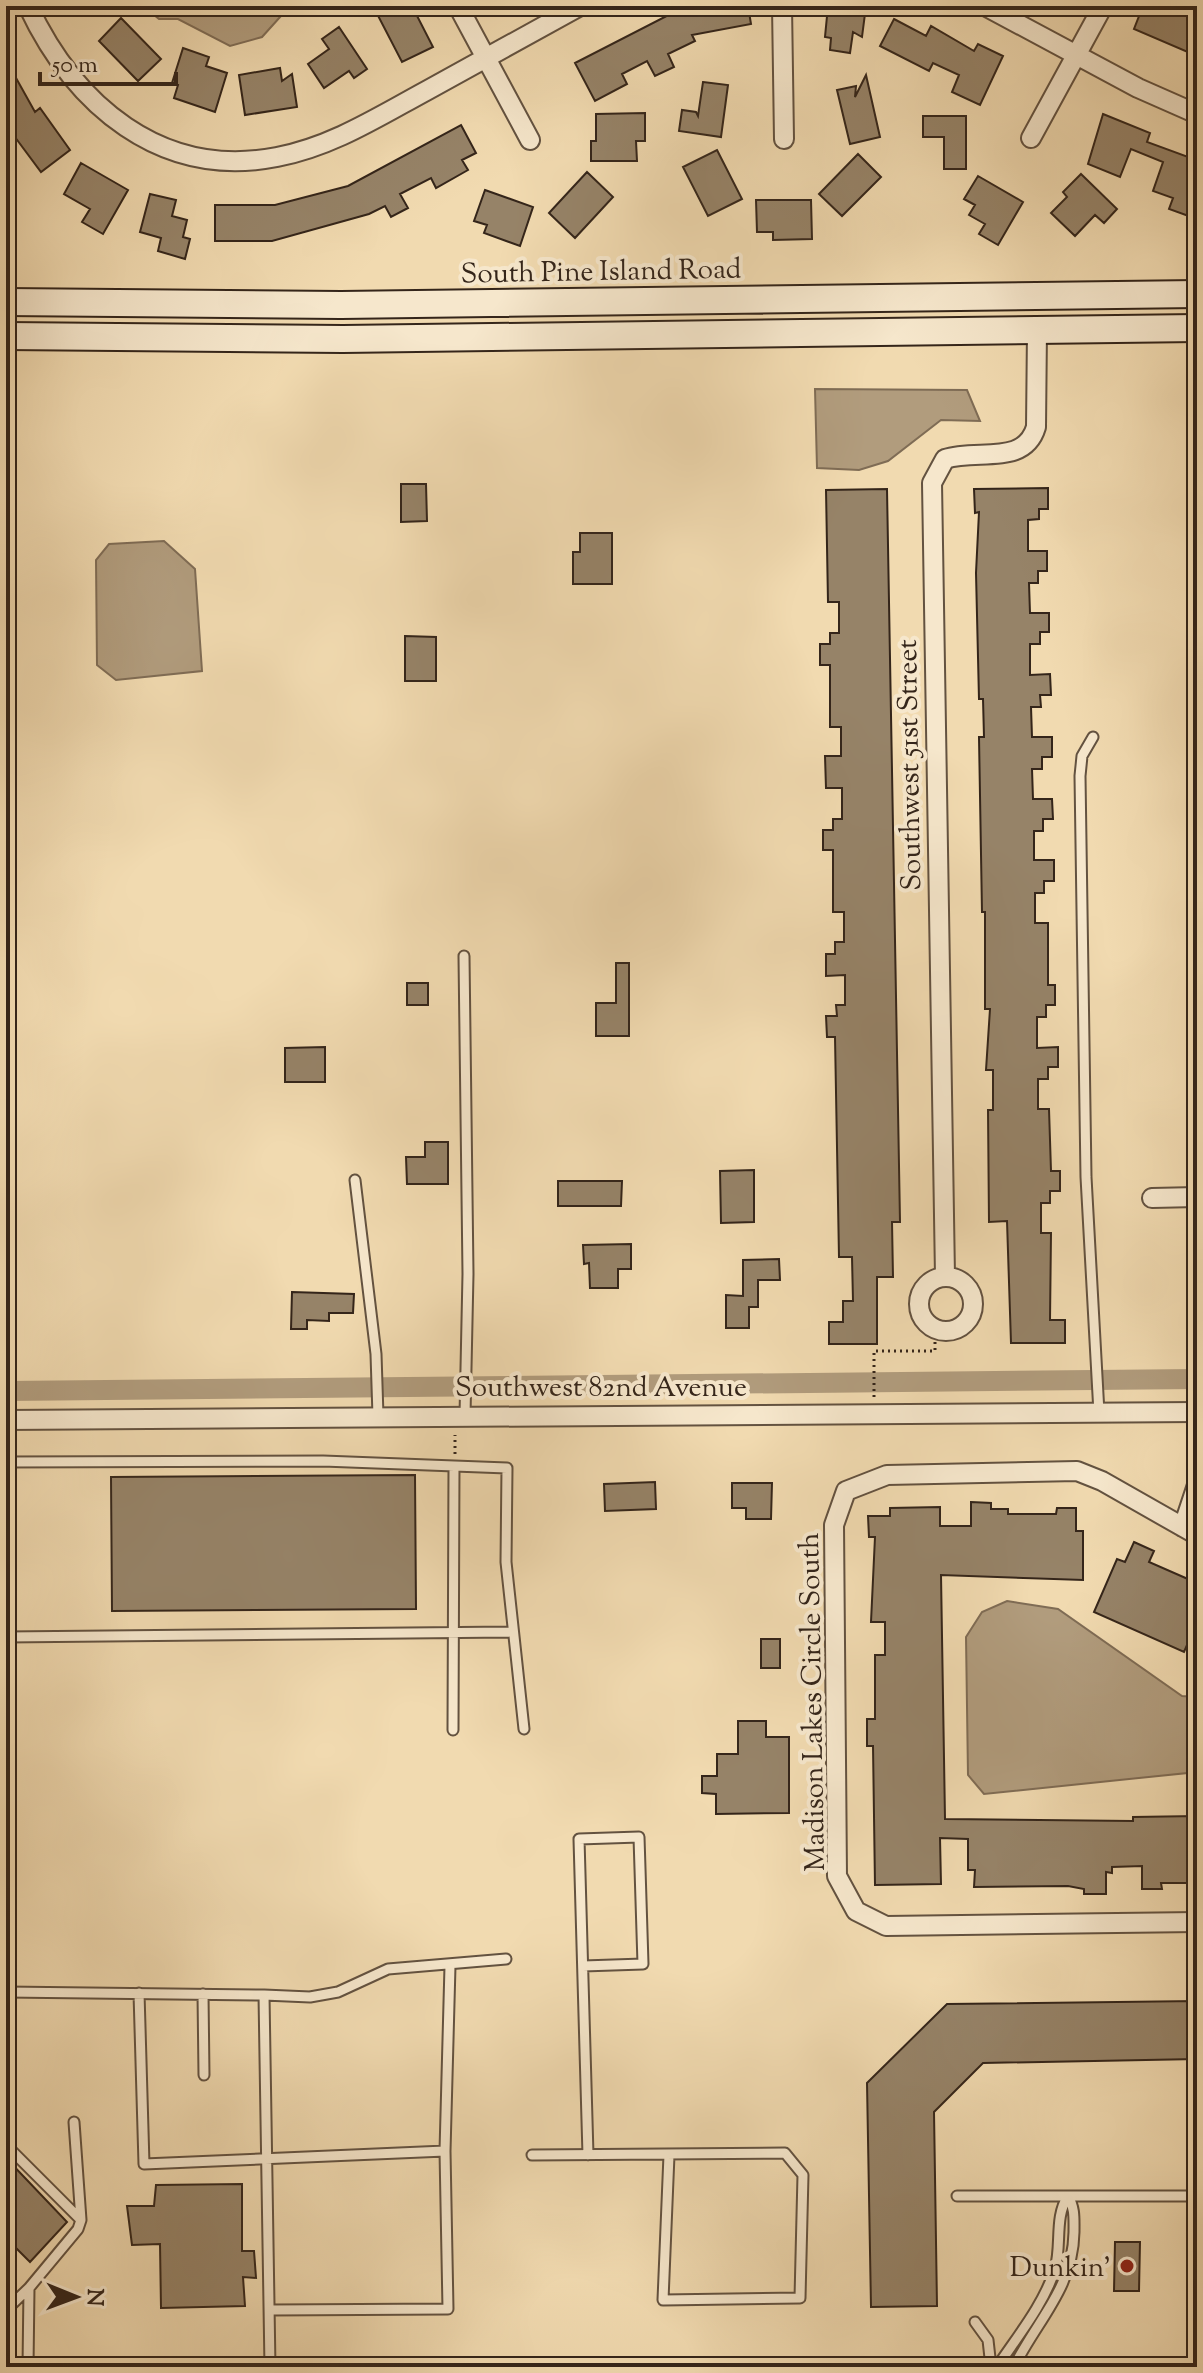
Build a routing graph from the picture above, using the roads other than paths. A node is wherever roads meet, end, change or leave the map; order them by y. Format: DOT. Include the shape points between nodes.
graph roads {
  1 [pos="28,6"];
  2 [pos="458,6"];
  3 [pos="580,6"];
  4 [pos="782,6"];
  5 [pos="985,6"];
  6 [pos="1103,6"];
  7 [pos="1076,56"];
  8 [pos="486,58"];
  9 [pos="1197,114"];
  10 [pos="1031,138"];
  11 [pos="784,139"];
  12 [pos="530,140"];
  13 [pos="1197,294"];
  14 [pos="6,302"];
  15 [pos="1197,328"];
  16 [pos="1037,330"];
  17 [pos="6,336"];
  18 [pos="1093,737"];
  19 [pos="464,956"];
  20 [pos="355,1180"];
  21 [pos="1197,1197"];
  22 [pos="1152,1198"];
  23 [pos="945,1276"];
  24 [pos="378,1407"];
  25 [pos="1197,1412"];
  26 [pos="1099,1413"];
  27 [pos="465,1415"];
  28 [pos="6,1420"];
  29 [pos="6,1462"];
  30 [pos="454,1466"];
  31 [pos="1197,1485"];
  32 [pos="1190,1531"];
  33 [pos="511,1632"];
  34 [pos="453,1633"];
  35 [pos="6,1637"];
  36 [pos="524,1729"];
  37 [pos="453,1730"];
  38 [pos="1197,1922"];
  39 [pos="506,1959"];
  40 [pos="450,1966"];
  41 [pos="583,1966"];
  42 [pos="6,1992"];
  43 [pos="139,1993"];
  44 [pos="203,1994"];
  45 [pos="264,1995"];
  46 [pos="204,2075"];
  47 [pos="74,2122"];
  48 [pos="6,2145"];
  49 [pos="445,2151"];
  50 [pos="532,2155"];
  51 [pos="588,2155"];
  52 [pos="669,2155"];
  53 [pos="268,2158"];
  54 [pos="957,2196"];
  55 [pos="1068,2196"];
  56 [pos="1197,2196"];
  57 [pos="81,2220"];
  58 [pos="29,2288"];
  59 [pos="6,2310"];
  60 [pos="271,2310"];
  61 [pos="975,2322"];
  62 [pos="28,2367"];
  63 [pos="270,2367"];
  64 [pos="994,2367"];
  65 [pos="1014,2367"];
  1 -- 8 [label="street" via="55,57 103,111 158,144 224,160 277,157 341,137"];
  2 -- 8 [label="street"];
  3 -- 8 [label="street"];
  4 -- 11 [label="street"];
  5 -- 7 [label="street"];
  6 -- 7 [label="street"];
  7 -- 9 [label="street"];
  7 -- 10 [label="street"];
  8 -- 12 [label="street"];
  13 -- 14 [label="main road, South Pine Island Road" via="341,305"];
  15 -- 16 [label="main road"];
  16 -- 17 [label="main road" via="343,339"];
  16 -- 23 [label="street, Southwest 51st Street" via="1032,439 1016,452 945,459 932,483"];
  18 -- 26 [label="lane" via="1082,756 1080,776 1086,1177"];
  19 -- 27 [label="lane"];
  20 -- 24 [label="lane"];
  21 -- 22 [label="street"];
  24 -- 27 [label="street, Southwest 82nd Avenue"];
  24 -- 28 [label="street, Southwest 82nd Avenue"];
  25 -- 26 [label="street, Southwest 82nd Avenue"];
  26 -- 27 [label="street, Southwest 82nd Avenue"];
  29 -- 30 [label="lane"];
  30 -- 33 [label="lane" via="507,1468"];
  30 -- 34 [label="lane"];
  31 -- 32 [label="street"];
  32 -- 38 [label="street, Madison Lakes Circle South" via="1077,1471 887,1475 846,1491 834,1525 837,1876 856,1911 886,1926"];
  33 -- 34 [label="lane"];
  33 -- 36 [label="lane"];
  34 -- 35 [label="lane"];
  34 -- 37 [label="lane"];
  39 -- 40 [label="lane"];
  40 -- 45 [label="lane" via="388,1969 338,1992 310,1997"];
  40 -- 49 [label="lane"];
  41 -- 41 [label="lane" via="579,1839 639,1837 643,1964"];
  41 -- 51 [label="lane"];
  42 -- 43 [label="lane"];
  43 -- 44 [label="lane"];
  43 -- 53 [label="lane" via="144,2164"];
  44 -- 45 [label="lane"];
  44 -- 46 [label="lane"];
  45 -- 53 [label="lane"];
  47 -- 57 [label="lane"];
  48 -- 57 [label="lane"];
  49 -- 53 [label="lane"];
  49 -- 60 [label="lane" via="448,2309"];
  50 -- 51 [label="lane"];
  51 -- 52 [label="lane"];
  52 -- 52 [label="lane" via="785,2153 803,2175 800,2298 663,2300"];
  53 -- 60 [label="lane"];
  54 -- 55 [label="lane"];
  55 -- 56 [label="lane"];
  55 -- 64 [label="lane" via="1061,2206 1055,2268"];
  55 -- 65 [label="lane" via="1074,2207 1069,2270"];
  57 -- 58 [label="lane"];
  58 -- 59 [label="lane"];
  58 -- 62 [label="lane"];
  60 -- 63 [label="lane"];
  61 -- 64 [label="lane" via="988,2340"];
}
